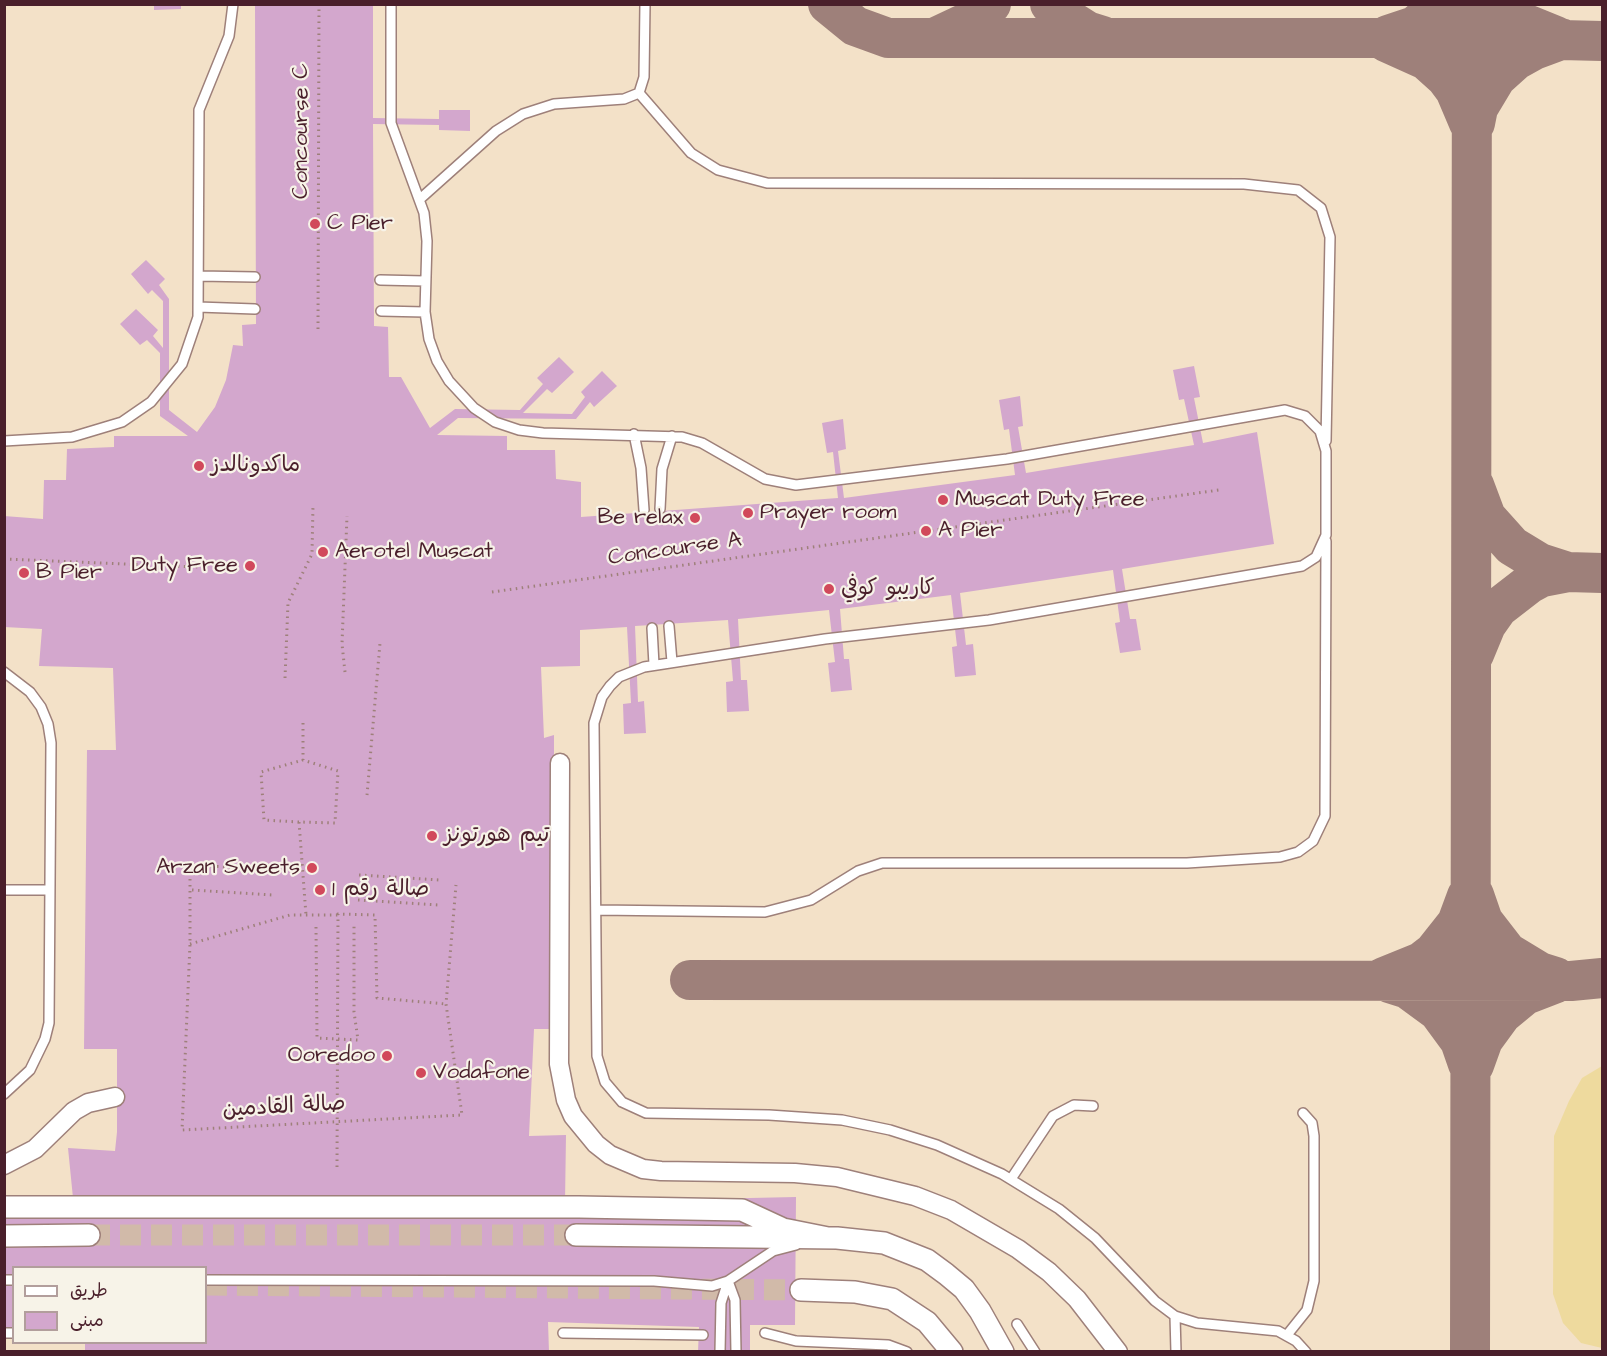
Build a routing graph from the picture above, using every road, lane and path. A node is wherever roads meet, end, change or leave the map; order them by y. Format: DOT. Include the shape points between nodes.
graph roads {
  1 [pos="233,4"];
  2 [pos="319,4"];
  3 [pos="391,4"];
  4 [pos="645,4"];
  5 [pos="639,93"];
  6 [pos="420,199"];
  7 [pos="200,276"];
  8 [pos="255,277"];
  9 [pos="380,280"];
  10 [pos="425,281"];
  11 [pos="198,308"];
  12 [pos="255,309"];
  13 [pos="381,311"];
  14 [pos="425,312"];
  15 [pos="318,329"];
  16 [pos="634,434"];
  17 [pos="672,436"];
  18 [pos="4,441"];
  19 [pos="1326,451"];
  20 [pos="1219,490"];
  21 [pos="313,505"];
  22 [pos="660,509"];
  23 [pos="644,510"];
  24 [pos="347,516"];
  25 [pos="1326,535"];
  26 [pos="4,559"];
  27 [pos="199,567"];
  28 [pos="492,592"];
  29 [pos="669,626"];
  30 [pos="652,628"];
  31 [pos="380,643"];
  32 [pos="672,662"];
  33 [pos="654,665"];
  34 [pos="4,672"];
  35 [pos="345,672"];
  36 [pos="285,678"];
  37 [pos="303,723"];
  38 [pos="303,760"];
  39 [pos="560,763"];
  40 [pos="367,795"];
  41 [pos="299,822"];
  42 [pos="190,861"];
  43 [pos="193,865"];
  44 [pos="274,870"];
  45 [pos="359,875"];
  46 [pos="440,880"];
  47 [pos="456,885"];
  48 [pos="4,890"];
  49 [pos="50,890"];
  50 [pos="192,890"];
  51 [pos="272,895"];
  52 [pos="358,900"];
  53 [pos="438,905"];
  54 [pos="596,910"];
  55 [pos="306,915"];
  56 [pos="338,915"];
  57 [pos="354,925"];
  58 [pos="316,927"];
  59 [pos="190,944"];
  60 [pos="446,1004"];
  61 [pos="338,1039"];
  62 [pos="4,1094"];
  63 [pos="115,1097"];
  64 [pos="1093,1106"];
  65 [pos="1303,1113"];
  66 [pos="337,1122"];
  67 [pos="4,1165"];
  68 [pos="338,1167"];
  69 [pos="1011,1179"];
  70 [pos="4,1207"];
  71 [pos="576,1234"];
  72 [pos="89,1235"];
  73 [pos="4,1236"];
  74 [pos="828,1238"];
  75 [pos="207,1280"];
  76 [pos="728,1281"];
  77 [pos="801,1290"];
  78 [pos="1175,1316"];
  79 [pos="1017,1324"];
  80 [pos="563,1333"];
  81 [pos="765,1333"];
  82 [pos="703,1335"];
  83 [pos="1287,1335"];
  84 [pos="720,1352"];
  85 [pos="736,1352"];
  86 [pos="907,1352"];
  87 [pos="952,1352"];
  88 [pos="1003,1352"];
  89 [pos="1035,1352"];
  90 [pos="1118,1352"];
  91 [pos="1176,1352"];
  92 [pos="1306,1352"];
  1 -- 7 [label="lane" via="230,36 201,100 197,121"];
  2 -- 15 [label="path, Concourse C"];
  3 -- 6 [label="lane" via="391,123"];
  4 -- 5 [label="lane" via="644,77"];
  5 -- 6 [label="lane" via="624,99 554,104 523,114 496,131"];
  5 -- 19 [label="lane" via="691,153 718,170 755,181 1244,184 1289,187 1307,195 1326,217 1330,237"];
  6 -- 10 [label="lane" via="426,227"];
  7 -- 8 [label="lane"];
  7 -- 11 [label="lane"];
  9 -- 10 [label="lane"];
  10 -- 14 [label="lane"];
  11 -- 12 [label="lane"];
  11 -- 18 [label="lane" via="194,333 182,364 163,390 136,413 89,434"];
  13 -- 14 [label="lane"];
  14 -- 16 [label="lane" via="429,339 449,381 474,408 495,422 543,433"];
  16 -- 17 [label="lane"];
  16 -- 23 [label="lane"];
  17 -- 19 [label="lane" via="702,443 765,479 796,485 1007,459 1285,410 1314,422"];
  17 -- 22 [label="lane" via="662,469"];
  19 -- 25 [label="lane"];
  20 -- 28 [label="path, Concourse A"];
  21 -- 36 [label="path" via="312,554 288,603"];
  24 -- 35 [label="path" via="342,644"];
  25 -- 32 [label="lane" via="1316,557 1294,568 989,620"];
  25 -- 54 [label="lane" via="1326,806 1318,833 1298,852 1280,857 1187,863 882,863 858,871 811,900 765,912"];
  26 -- 27 [label="path"];
  29 -- 32 [label="lane"];
  30 -- 33 [label="lane"];
  31 -- 40 [label="path"];
  32 -- 33 [label="lane"];
  33 -- 54 [label="lane" via="619,677 602,697 597,710"];
  34 -- 49 [label="lane" via="30,692 48,724"];
  37 -- 38 [label="path"];
  38 -- 41 [label="path" via="338,771 335,823"];
  38 -- 41 [label="path" via="261,772 264,820"];
  39 -- 90 [label="street" via="559,1064 566,1100 589,1137 610,1155 643,1169 837,1177 915,1196 951,1210 1018,1248 1049,1272 1077,1299"];
  41 -- 55 [label="path"];
  42 -- 59 [label="path"];
  43 -- 44 [label="path"];
  45 -- 46 [label="path"];
  47 -- 60 [label="path"];
  48 -- 49 [label="lane"];
  49 -- 62 [label="lane" via="49,1023 30,1070"];
  50 -- 51 [label="path"];
  52 -- 53 [label="path"];
  54 -- 69 [label="lane" via="597,1056 605,1082 622,1102 646,1113 794,1116 866,1124 937,1144"];
  55 -- 56 [label="path"];
  55 -- 59 [label="path" via="290,915"];
  56 -- 60 [label="path" via="375,915 377,998"];
  56 -- 68 [label="path"];
  57 -- 61 [label="path" via="354,1012 358,1040"];
  58 -- 61 [label="path" via="317,1038"];
  59 -- 66 [label="path, صالة القادمين" via="182,1130"];
  60 -- 66 [label="path, صالة القادمين" via="462,1115"];
  61 -- 66 [label="path"];
  63 -- 67 [label="street" via="88,1103 74,1111 34,1149"];
  64 -- 69 [label="lane" via="1074,1106 1053,1116"];
  65 -- 83 [label="lane" via="1314,1136 1314,1281 1307,1310"];
  69 -- 78 [label="lane" via="1077,1223"];
  70 -- 74 [label="street" via="742,1210 783,1229"];
  71 -- 74 [label="street"];
  72 -- 73 [label="street"];
  74 -- 76 [label="lane" via="773,1251"];
  74 -- 88 [label="street" via="884,1243 927,1260 964,1290"];
  75 -- 76 [label="lane" via="654,1281 706,1286"];
  76 -- 84 [label="lane" via="721,1302"];
  76 -- 85 [label="lane" via="735,1300"];
  77 -- 87 [label="street" via="855,1292 892,1299 927,1322"];
  78 -- 83 [label="lane" via="1197,1323 1267,1328"];
  78 -- 91 [label="lane"];
  79 -- 89 [label="lane"];
  80 -- 82 [label="lane"];
  81 -- 86 [label="lane" via="796,1341 888,1345"];
  83 -- 92 [label="lane"];
}
